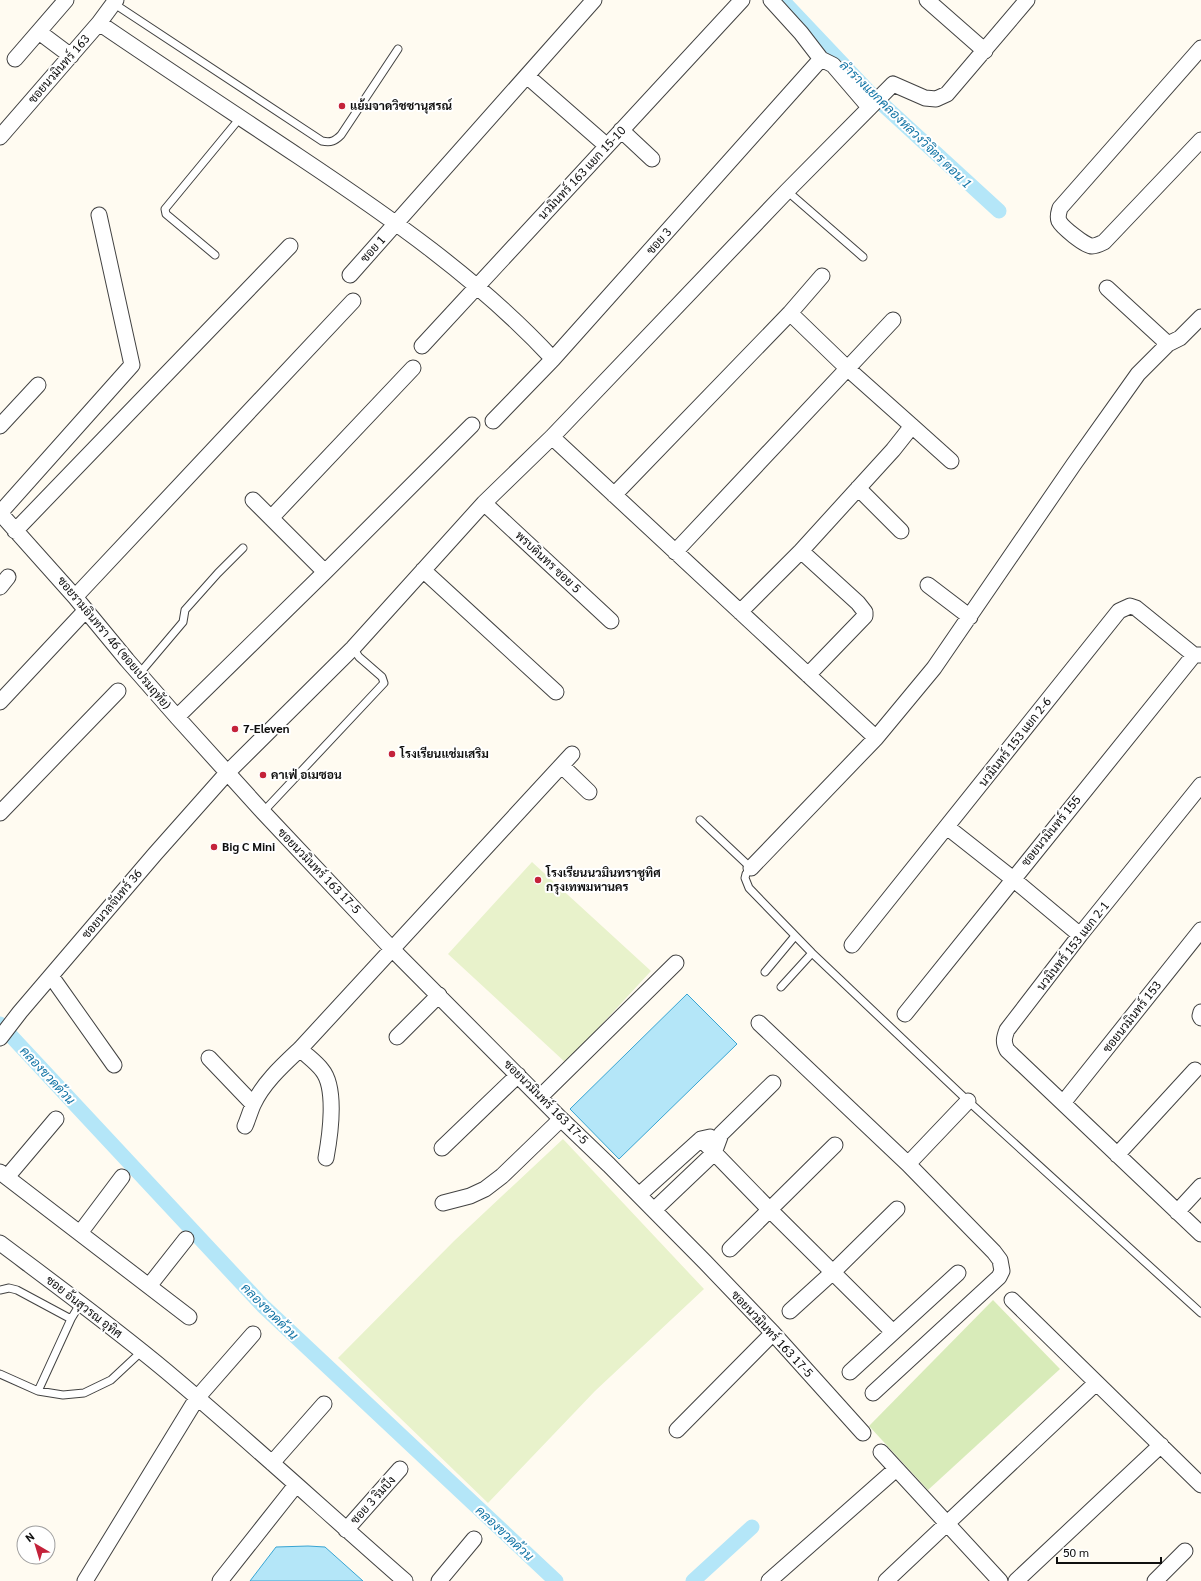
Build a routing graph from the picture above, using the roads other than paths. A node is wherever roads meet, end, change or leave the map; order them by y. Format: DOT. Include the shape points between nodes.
graph roads {
  1 [pos="66,0"];
  2 [pos="594,0"];
  3 [pos="742,0"];
  4 [pos="771,0"];
  5 [pos="927,0"];
  6 [pos="1027,0"];
  7 [pos="115,2"];
  8 [pos="99,23"];
  9 [pos="39,32"];
  10 [pos="1201,48"];
  11 [pos="398,49"];
  12 [pos="985,51"];
  13 [pos="71,56"];
  14 [pos="15,59"];
  15 [pos="821,59"];
  16 [pos="527,76"];
  17 [pos="871,106"];
  18 [pos="240,118"];
  19 [pos="621,130"];
  20 [pos="0,137"];
  21 [pos="1201,140"];
  22 [pos="607,146"];
  23 [pos="652,159"];
  24 [pos="787,191"];
  25 [pos="99,215"];
  26 [pos="396,223"];
  27 [pos="290,246"];
  28 [pos="215,255"];
  29 [pos="863,257"];
  30 [pos="350,275"];
  31 [pos="822,276"];
  32 [pos="477,286"];
  33 [pos="1107,288"];
  34 [pos="353,301"];
  35 [pos="790,313"];
  36 [pos="1201,317"];
  37 [pos="893,320"];
  38 [pos="1168,344"];
  39 [pos="422,346"];
  40 [pos="553,359"];
  41 [pos="413,368"];
  42 [pos="848,369"];
  43 [pos="38,385"];
  44 [pos="493,421"];
  45 [pos="472,425"];
  46 [pos="0,426"];
  47 [pos="912,426"];
  48 [pos="552,437"];
  49 [pos="951,461"];
  50 [pos="858,488"];
  51 [pos="614,495"];
  52 [pos="254,500"];
  53 [pos="484,503"];
  54 [pos="0,513"];
  55 [pos="271,518"];
  56 [pos="15,531"];
  57 [pos="901,531"];
  58 [pos="243,548"];
  59 [pos="801,551"];
  60 [pos="675,552"];
  61 [pos="423,570"];
  62 [pos="326,572"];
  63 [pos="928,585"];
  64 [pos="75,597"];
  65 [pos="86,610"];
  66 [pos="740,612"];
  67 [pos="970,617"];
  68 [pos="611,622"];
  69 [pos="352,648"];
  70 [pos="1197,655"];
  71 [pos="139,674"];
  72 [pos="808,675"];
  73 [pos="118,691"];
  74 [pos="556,692"];
  75 [pos="0,702"];
  76 [pos="177,717"];
  77 [pos="876,738"];
  78 [pos="572,754"];
  79 [pos="562,766"];
  80 [pos="227,773"];
  81 [pos="1201,785"];
  82 [pos="589,792"];
  83 [pos="3,804"];
  84 [pos="263,812"];
  85 [pos="700,820"];
  86 [pos="947,827"];
  87 [pos="751,868"];
  88 [pos="1013,879"];
  89 [pos="1201,930"];
  90 [pos="1080,935"];
  91 [pos="795,936"];
  92 [pos="852,945"];
  93 [pos="392,949"];
  94 [pos="812,953"];
  95 [pos="676,963"];
  96 [pos="765,972"];
  97 [pos="50,976"];
  98 [pos="782,987"];
  99 [pos="439,995"];
  100 [pos="1201,1012"];
  101 [pos="905,1014"];
  102 [pos="1201,1018"];
  103 [pos="760,1023"];
  104 [pos="397,1037"];
  105 [pos="0,1038"];
  106 [pos="300,1049"];
  107 [pos="209,1058"];
  108 [pos="114,1065"];
  109 [pos="1195,1070"];
  110 [pos="518,1075"];
  111 [pos="773,1083"];
  112 [pos="540,1097"];
  113 [pos="968,1101"];
  114 [pos="1063,1103"];
  115 [pos="253,1104"];
  116 [pos="56,1119"];
  117 [pos="561,1119"];
  118 [pos="245,1126"];
  119 [pos="720,1134"];
  120 [pos="701,1140"];
  121 [pos="835,1145"];
  122 [pos="442,1148"];
  123 [pos="714,1153"];
  124 [pos="1117,1155"];
  125 [pos="326,1158"];
  126 [pos="908,1164"];
  127 [pos="3,1174"];
  128 [pos="122,1177"];
  129 [pos="1201,1186"];
  130 [pos="639,1195"];
  131 [pos="443,1203"];
  132 [pos="897,1209"];
  133 [pos="654,1210"];
  134 [pos="769,1210"];
  135 [pos="1177,1212"];
  136 [pos="80,1233"];
  137 [pos="1201,1234"];
  138 [pos="186,1239"];
  139 [pos="0,1243"];
  140 [pos="730,1249"];
  141 [pos="833,1272"];
  142 [pos="958,1273"];
  143 [pos="149,1286"];
  144 [pos="0,1290"];
  145 [pos="1012,1300"];
  146 [pos="80,1304"];
  147 [pos="790,1311"];
  148 [pos="1201,1314"];
  149 [pos="189,1317"];
  150 [pos="71,1319"];
  151 [pos="893,1332"];
  152 [pos="253,1334"];
  153 [pos="773,1334"];
  154 [pos="141,1352"];
  155 [pos="850,1372"];
  156 [pos="0,1374"];
  157 [pos="1096,1383"];
  158 [pos="38,1391"];
  159 [pos="873,1393"];
  160 [pos="197,1398"];
  161 [pos="324,1404"];
  162 [pos="677,1430"];
  163 [pos="863,1433"];
  164 [pos="1161,1445"];
  165 [pos="881,1452"];
  166 [pos="272,1463"];
  167 [pos="400,1469"];
  168 [pos="896,1469"];
  169 [pos="296,1485"];
  170 [pos="1201,1485"];
  171 [pos="948,1524"];
  172 [pos="346,1530"];
  173 [pos="474,1539"];
  174 [pos="1185,1551"];
  175 [pos="85,1581"];
  176 [pos="220,1581"];
  177 [pos="405,1581"];
  178 [pos="439,1581"];
  179 [pos="769,1581"];
  180 [pos="886,1581"];
  181 [pos="1000,1581"];
  182 [pos="1016,1581"];
  183 [pos="1155,1581"];
  1 -- 9 [label="street"];
  2 -- 16 [label="street, ซอย 1"];
  3 -- 19 [label="street, นวมินทร์ 163 แยก 15-10"];
  4 -- 15 [label="street" via="802,33"];
  5 -- 12 [label="street"];
  6 -- 12 [label="street"];
  7 -- 8 [label="street, ซอยนวมินทร์ 163"];
  7 -- 11 [label="lane" via="327,142 332,142 341,135"];
  8 -- 13 [label="street, ซอยนวมินทร์ 163"];
  8 -- 18 [label="street"];
  9 -- 13 [label="street"];
  9 -- 14 [label="street"];
  10 -- 21 [label="street" via="1060,208 1059,221 1083,243 1090,246 1104,242"];
  12 -- 17 [label="street, ซอยนวลจันทร์ 36" via="947,94 936,99 926,98 893,84"];
  13 -- 20 [label="street, ซอยนวมินทร์ 163"];
  15 -- 17 [label="street" via="833,65"];
  15 -- 40 [label="street, ซอย 3"];
  16 -- 22 [label="street"];
  16 -- 26 [label="street, ซอย 1"];
  17 -- 24 [label="street, ซอยนวลจันทร์ 36"];
  18 -- 26 [label="street"];
  18 -- 28 [label="lane" via="165,209 166,214"];
  19 -- 22 [label="street, นวมินทร์ 163 แยก 15-10"];
  19 -- 23 [label="street"];
  22 -- 32 [label="street, นวมินทร์ 163 แยก 15-10"];
  24 -- 29 [label="lane"];
  24 -- 48 [label="street, ซอยนวลจันทร์ 36"];
  25 -- 54 [label="street" via="132,365"];
  26 -- 30 [label="street, ซอย 1"];
  26 -- 32 [label="street"];
  27 -- 56 [label="street"];
  31 -- 35 [label="street"];
  32 -- 39 [label="street, นวมินทร์ 163 แยก 15-10"];
  32 -- 40 [label="street"];
  33 -- 38 [label="street"];
  34 -- 64 [label="street"];
  35 -- 42 [label="street"];
  35 -- 51 [label="street"];
  36 -- 38 [label="street" via="1180,338"];
  37 -- 42 [label="street"];
  38 -- 67 [label="street" via="1138,374"];
  40 -- 44 [label="street, ซอย 3"];
  41 -- 55 [label="street"];
  42 -- 47 [label="street"];
  42 -- 60 [label="street"];
  43 -- 46 [label="street"];
  45 -- 62 [label="street"];
  47 -- 49 [label="street"];
  47 -- 50 [label="street"];
  48 -- 51 [label="street"];
  48 -- 53 [label="street, ซอยนวลจันทร์ 36"];
  50 -- 57 [label="street"];
  50 -- 59 [label="street"];
  51 -- 60 [label="street"];
  52 -- 55 [label="street"];
  53 -- 61 [label="street, ซอยนวลจันทร์ 36"];
  53 -- 68 [label="street, พรบดินทร ซอย 5"];
  54 -- 56 [label="street, ซอยรามอินทรา 46 (ซอยเปรมฤทัย)"];
  55 -- 62 [label="street"];
  56 -- 64 [label="street, ซอยรามอินทรา 46 (ซอยเปรมฤทัย)"];
  58 -- 71 [label="lane" via="185,610 183,622"];
  59 -- 66 [label="street"];
  59 -- 72 [label="street" via="865,612 865,616"];
  60 -- 66 [label="street"];
  61 -- 69 [label="street, ซอยนวลจันทร์ 36"];
  61 -- 74 [label="street"];
  62 -- 76 [label="street"];
  63 -- 67 [label="street"];
  64 -- 65 [label="street, ซอยรามอินทรา 46 (ซอยเปรมฤทัย)"];
  65 -- 71 [label="street, ซอยรามอินทรา 46 (ซอยเปรมฤทัย)"];
  65 -- 75 [label="street"];
  66 -- 72 [label="street"];
  67 -- 77 [label="street" via="934,668"];
  69 -- 80 [label="street, ซอยนวลจันทร์ 36"];
  69 -- 84 [label="lane" via="382,677 384,683"];
  70 -- 86 [label="street, นวมินทร์ 153 แยก 2-6" via="1136,608 1130,606 1119,611"];
  70 -- 88 [label="street, ซอยนวมินทร์ 155"];
  71 -- 76 [label="street, ซอยรามอินทรา 46 (ซอยเปรมฤทัย)"];
  72 -- 77 [label="street"];
  73 -- 83 [label="street"];
  76 -- 80 [label="street, ซอยรามอินทรา 46 (ซอยเปรมฤทัย)"];
  77 -- 87 [label="street"];
  78 -- 79 [label="street"];
  79 -- 82 [label="street"];
  79 -- 93 [label="street"];
  80 -- 84 [label="street, ซอยนวมินทร์ 163 17-5"];
  80 -- 97 [label="street, ซอยนวลจันทร์ 36"];
  81 -- 90 [label="street, นวมินทร์ 153 แยก 2-1"];
  84 -- 93 [label="street, ซอยนวมินทร์ 163 17-5"];
  85 -- 87 [label="lane"];
  86 -- 88 [label="street"];
  86 -- 92 [label="street, นวมินทร์ 153 แยก 2-6"];
  87 -- 91 [label="lane" via="745,878 749,888"];
  88 -- 90 [label="street"];
  88 -- 101 [label="street, ซอยนวมินทร์ 155"];
  89 -- 114 [label="street, ซอยนวมินทร์ 153"];
  90 -- 114 [label="street, นวมินทร์ 153 แยก 2-1" via="1004,1037 1007,1050"];
  91 -- 94 [label="lane"];
  91 -- 96 [label="lane"];
  93 -- 99 [label="street, ซอยนวมินทร์ 163 17-5"];
  93 -- 106 [label="street"];
  94 -- 98 [label="lane"];
  94 -- 113 [label="lane"];
  95 -- 112 [label="street"];
  97 -- 105 [label="street, ซอยนวลจันทร์ 36"];
  97 -- 108 [label="street"];
  99 -- 104 [label="street"];
  99 -- 110 [label="street, ซอยนวมินทร์ 163 17-5"];
  100 -- 102 [label="street"];
  103 -- 126 [label="street"];
  106 -- 115 [label="street" via="282,1066"];
  106 -- 125 [label="street" via="323,1071 328,1082 331,1116"];
  107 -- 115 [label="street"];
  109 -- 124 [label="street"];
  110 -- 112 [label="street, ซอยนวมินทร์ 163 17-5"];
  110 -- 122 [label="street"];
  111 -- 119 [label="street"];
  112 -- 117 [label="street, ซอยนวมินทร์ 163 17-5"];
  113 -- 126 [label="street"];
  113 -- 148 [label="lane"];
  114 -- 124 [label="street, นวมินทร์ 153 แยก 2-1"];
  115 -- 118 [label="street"];
  116 -- 127 [label="street"];
  117 -- 130 [label="street, ซอยนวมินทร์ 163 17-5"];
  117 -- 131 [label="street" via="485,1189"];
  119 -- 120 [label="street"];
  119 -- 123 [label="street"];
  120 -- 123 [label="street"];
  120 -- 130 [label="street"];
  121 -- 134 [label="street"];
  123 -- 133 [label="street"];
  123 -- 134 [label="street"];
  124 -- 135 [label="street, นวมินทร์ 153 แยก 2-1"];
  126 -- 159 [label="street" via="994,1252 1000,1260 1002,1271 985,1291"];
  127 -- 136 [label="street"];
  128 -- 136 [label="street"];
  129 -- 135 [label="street"];
  130 -- 133 [label="street, ซอยนวมินทร์ 163 17-5"];
  132 -- 141 [label="street"];
  133 -- 153 [label="street, ซอยนวมินทร์ 163 17-5"];
  134 -- 140 [label="street"];
  134 -- 141 [label="street"];
  135 -- 137 [label="street, นวมินทร์ 153 แยก 2-1"];
  136 -- 143 [label="street"];
  138 -- 143 [label="street"];
  139 -- 146 [label="street, ซอย อ้นสุวรณ อุทิศ"];
  141 -- 147 [label="street"];
  141 -- 151 [label="street"];
  142 -- 151 [label="street"];
  143 -- 149 [label="street"];
  144 -- 150 [label="lane" via="17,1290"];
  145 -- 157 [label="street"];
  146 -- 150 [label="lane"];
  146 -- 154 [label="street, ซอย อ้นสุวรณ อุทิศ"];
  150 -- 158 [label="lane"];
  151 -- 155 [label="street"];
  152 -- 160 [label="street"];
  153 -- 162 [label="street"];
  153 -- 163 [label="street, ซอยนวมินทร์ 163 17-5"];
  154 -- 158 [label="lane" via="111,1380 84,1393 63,1395"];
  154 -- 160 [label="street, ซอย อ้นสุวรณ อุทิศ"];
  156 -- 158 [label="lane"];
  157 -- 164 [label="street"];
  157 -- 171 [label="street"];
  160 -- 166 [label="street, ซอย อ้นสุวรณ อุทิศ"];
  160 -- 175 [label="street"];
  161 -- 166 [label="street"];
  164 -- 170 [label="street"];
  164 -- 182 [label="street"];
  165 -- 168 [label="street"];
  166 -- 169 [label="street, ซอย อ้นสุวรณ อุทิศ"];
  167 -- 172 [label="street, ซอย 3 ริมบึง"];
  168 -- 171 [label="street"];
  168 -- 179 [label="street"];
  169 -- 172 [label="street, ซอย อ้นสุวรณ อุทิศ"];
  169 -- 176 [label="street"];
  171 -- 180 [label="street"];
  171 -- 181 [label="street"];
  172 -- 177 [label="street, ซอย อ้นสุวรณ อุทิศ"];
  173 -- 178 [label="street"];
  174 -- 183 [label="street"];
}
